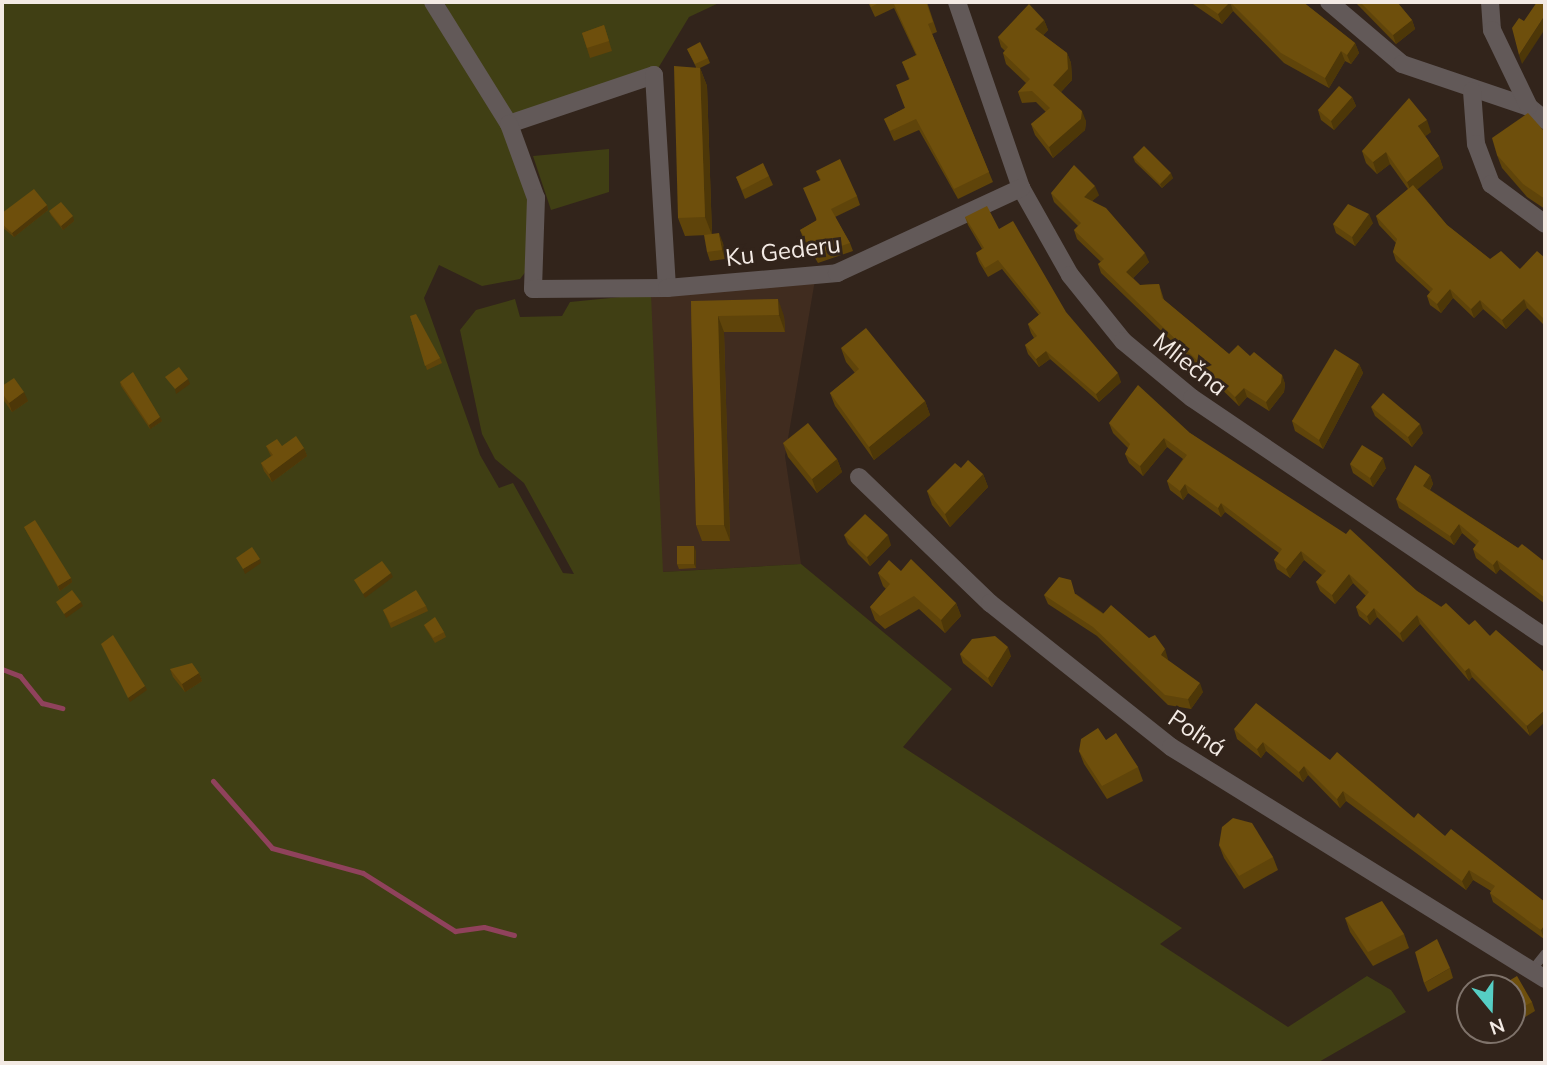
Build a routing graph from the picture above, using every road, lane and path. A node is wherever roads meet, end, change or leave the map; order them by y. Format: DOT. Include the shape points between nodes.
graph roads {
  1 [pos="433,2"];
  2 [pos="957,2"];
  3 [pos="1329,2"];
  4 [pos="1490,2"];
  5 [pos="1472,91"];
  6 [pos="1529,107"];
  7 [pos="1545,120"];
  8 [pos="509,124"];
  9 [pos="1021,188"];
  10 [pos="1545,224"];
  11 [pos="667,288"];
  12 [pos="859,477"];
  13 [pos="1545,637"];
  14 [pos="1545,953"];
  15 [pos="1538,974"];
  1 -- 8 [label="street"];
  2 -- 9 [label="street, Mliečna"];
  3 -- 5 [label="street" via="1402,64"];
  4 -- 6 [label="street" via="1492,30"];
  5 -- 6 [label="street"];
  5 -- 10 [label="street" via="1476,144 1491,184"];
  6 -- 7 [label="street"];
  8 -- 11 [label="street, Ku Gederu" via="536,198 533,289"];
  8 -- 11 [label="street" via="654,75"];
  9 -- 11 [label="street, Ku Gederu" via="845,270"];
  9 -- 13 [label="street, Mliečna" via="1070,275 1156,372"];
  12 -- 15 [label="street, Poľná" via="990,603 1171,747"];
  14 -- 15 [label="lane"];
}
